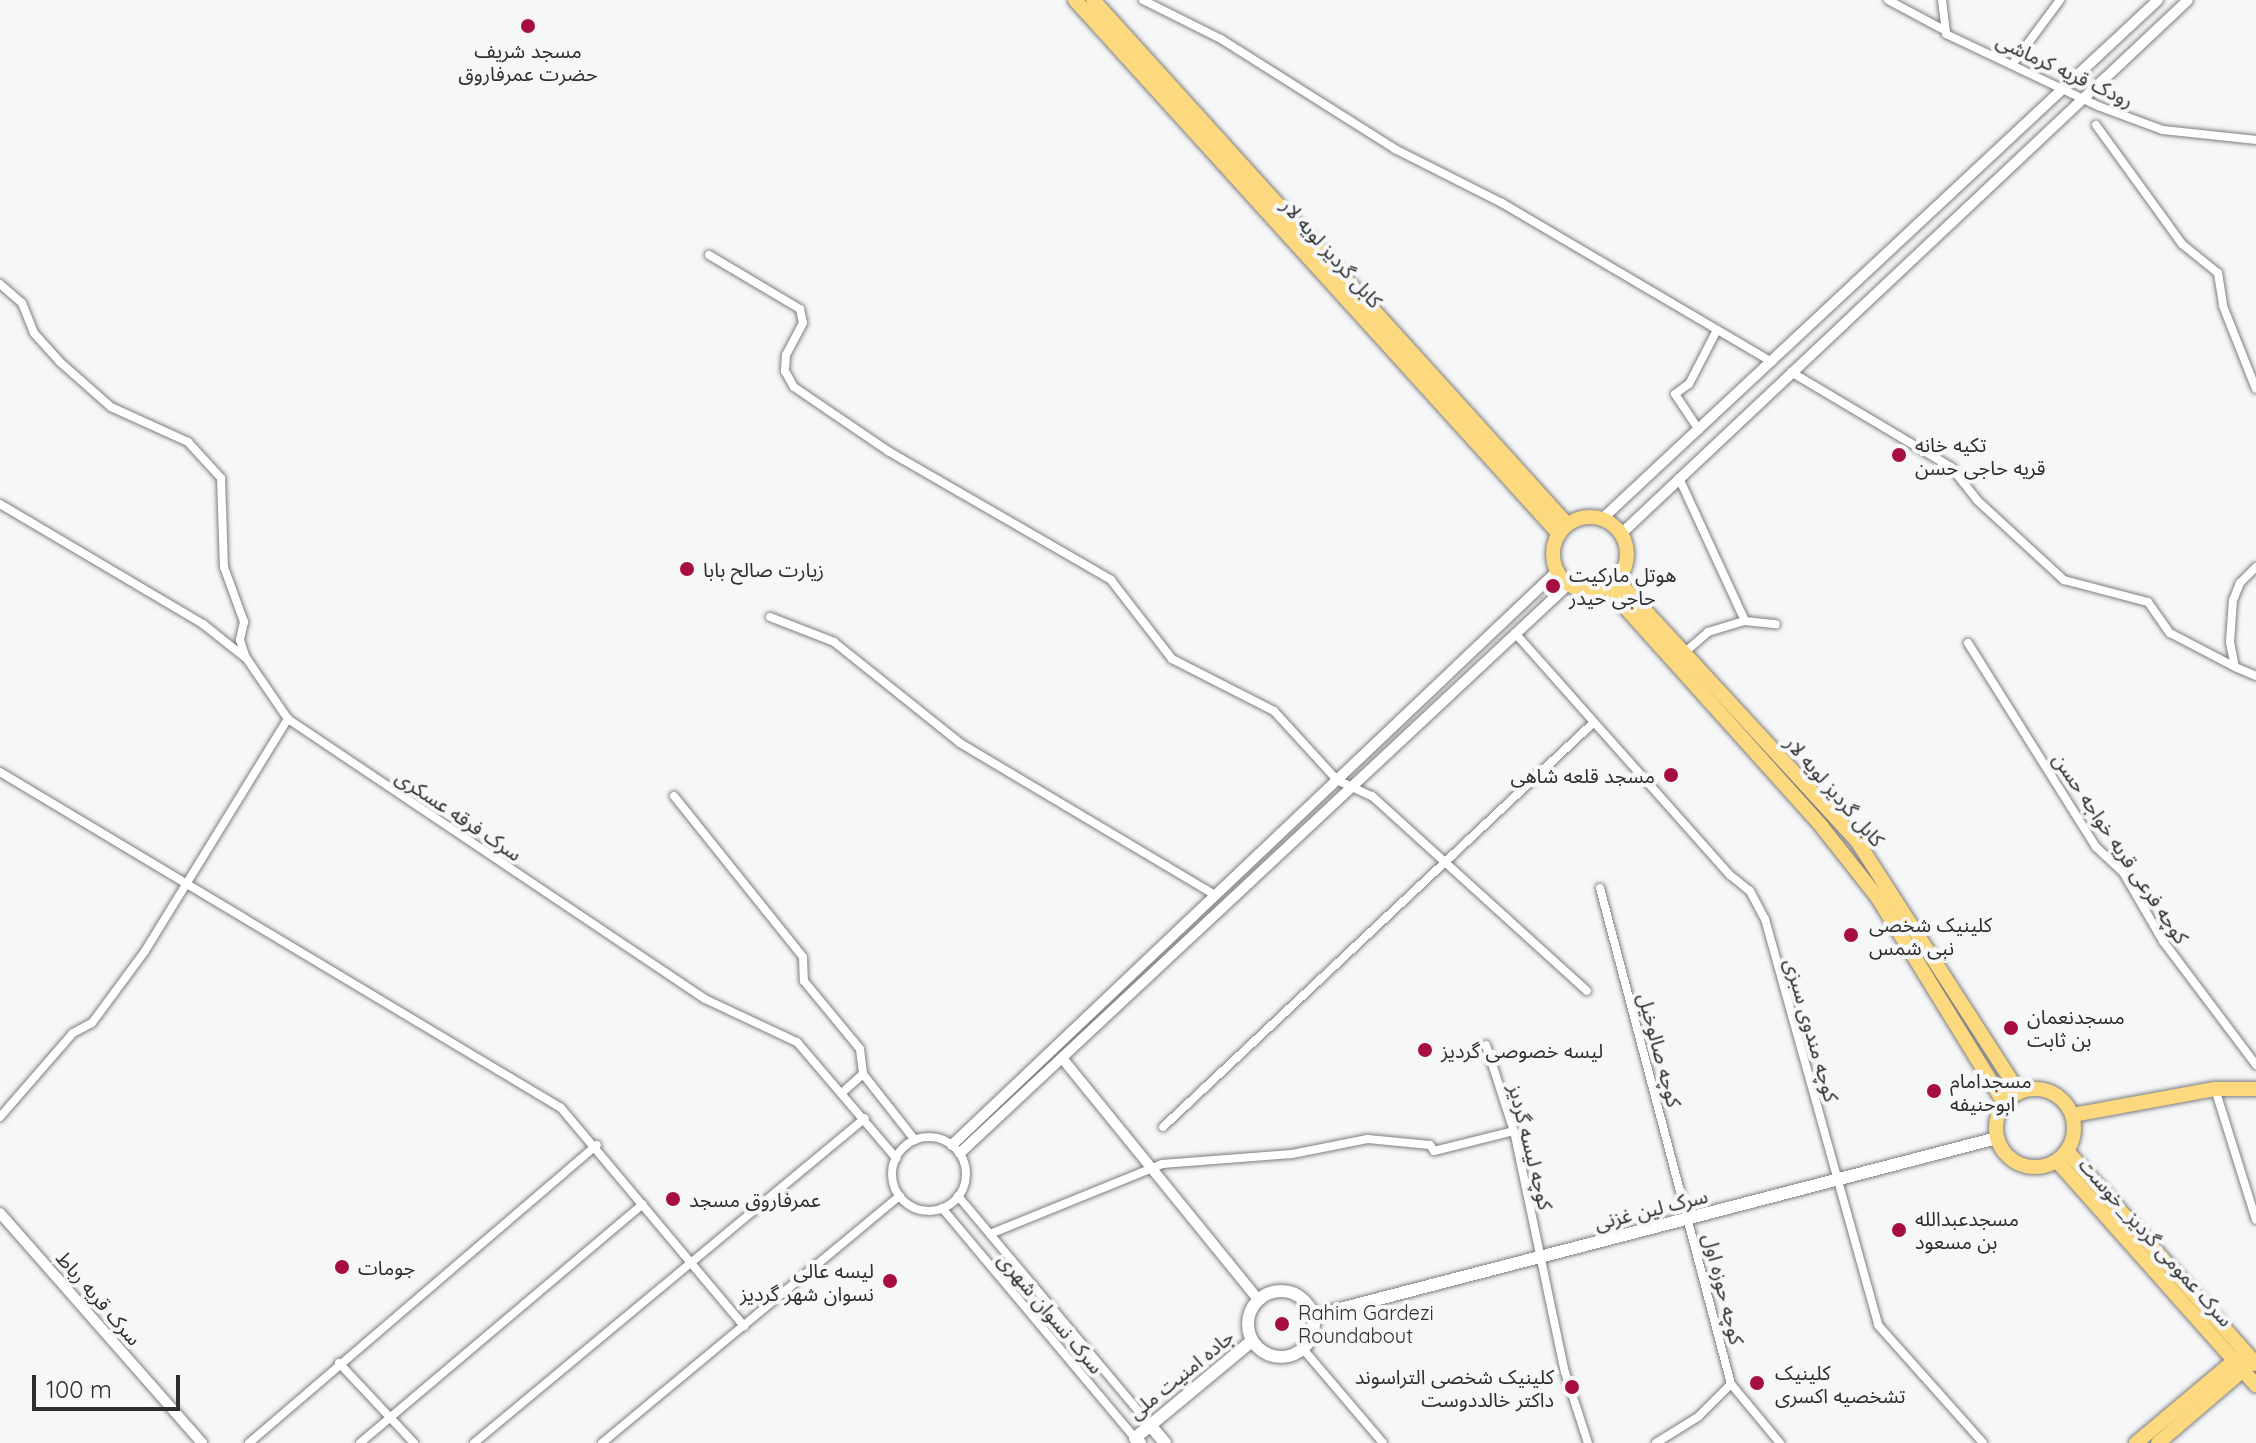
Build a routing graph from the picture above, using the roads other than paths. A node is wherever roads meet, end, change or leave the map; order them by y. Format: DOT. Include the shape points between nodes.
graph roads {
  1 [pos="1075,0"];
  2 [pos="1093,0"];
  3 [pos="1143,0"];
  4 [pos="1888,0"];
  5 [pos="1942,0"];
  6 [pos="2060,0"];
  7 [pos="2158,0"];
  8 [pos="2188,0"];
  9 [pos="1942,29"];
  10 [pos="2014,62"];
  11 [pos="2064,88"];
  12 [pos="2083,98"];
  13 [pos="2096,125"];
  14 [pos="2256,140"];
  15 [pos="709,255"];
  16 [pos="0,284"];
  17 [pos="1717,330"];
  18 [pos="1772,362"];
  19 [pos="1791,372"];
  20 [pos="2256,389"];
  21 [pos="1699,430"];
  22 [pos="1679,478"];
  23 [pos="0,504"];
  24 [pos="1603,518"];
  25 [pos="1563,529"];
  26 [pos="1622,533"];
  27 [pos="2256,567"];
  28 [pos="1557,571"];
  29 [pos="1569,584"];
  30 [pos="1612,584"];
  31 [pos="770,617"];
  32 [pos="1745,621"];
  33 [pos="1776,624"];
  34 [pos="1515,633"];
  35 [pos="1968,643"];
  36 [pos="1684,653"];
  37 [pos="247,659"];
  38 [pos="2235,667"];
  39 [pos="2256,676"];
  40 [pos="288,719"];
  41 [pos="1593,723"];
  42 [pos="0,772"];
  43 [pos="1337,780"];
  44 [pos="1352,787"];
  45 [pos="674,796"];
  46 [pos="1448,861"];
  47 [pos="183,884"];
  48 [pos="1600,888"];
  49 [pos="1215,895"];
  50 [pos="1587,991"];
  51 [pos="1486,1045"];
  52 [pos="1062,1058"];
  53 [pos="2256,1065"];
  54 [pos="863,1074"];
  55 [pos="2215,1089"];
  56 [pos="2256,1089"];
  57 [pos="844,1091"];
  58 [pos="2019,1092"];
  59 [pos="2004,1103"];
  60 [pos="2073,1115"];
  61 [pos="0,1117"];
  62 [pos="865,1118"];
  63 [pos="1163,1127"];
  64 [pos="1514,1131"];
  65 [pos="1997,1138"];
  66 [pos="915,1140"];
  67 [pos="597,1145"];
  68 [pos="956,1149"];
  69 [pos="2062,1156"];
  70 [pos="896,1158"];
  71 [pos="1151,1167"];
  72 [pos="1840,1180"];
  73 [pos="900,1196"];
  74 [pos="958,1196"];
  75 [pos="643,1204"];
  76 [pos="942,1208"];
  77 [pos="0,1213"];
  78 [pos="2256,1220"];
  79 [pos="1690,1221"];
  80 [pos="990,1234"];
  81 [pos="1540,1258"];
  82 [pos="692,1263"];
  83 [pos="1258,1299"];
  84 [pos="1313,1316"];
  85 [pos="744,1326"];
  86 [pos="1252,1341"];
  87 [pos="1303,1349"];
  88 [pos="2246,1362"];
  89 [pos="339,1363"];
  90 [pos="1731,1384"];
  91 [pos="2256,1385"];
  92 [pos="392,1416"];
  93 [pos="1150,1425"];
  94 [pos="1135,1441"];
  95 [pos="202,1443"];
  96 [pos="249,1443"];
  97 [pos="360,1443"];
  98 [pos="414,1443"];
  99 [pos="474,1443"];
  100 [pos="602,1443"];
  101 [pos="1165,1443"];
  102 [pos="1383,1443"];
  103 [pos="1588,1443"];
  104 [pos="1656,1443"];
  105 [pos="1780,1443"];
  106 [pos="1983,1443"];
  107 [pos="2136,1443"];
  108 [pos="2158,1443"];
  1 -- 25 [label="highway, کابل گردیز لویه لار"];
  2 -- 25 [label="highway, کابل گردیز لویه لار"];
  3 -- 17 [label="street" via="1221,39 1395,149 1502,203"];
  4 -- 9 [label="street, رودک قریه کرماشی"];
  5 -- 9 [label="street" via="1947,10"];
  6 -- 10 [label="street"];
  7 -- 11 [label="street"];
  8 -- 12 [label="street"];
  9 -- 10 [label="street, رودک قریه کرماشی"];
  10 -- 11 [label="street, رودک قریه کرماشی"];
  11 -- 12 [label="street, رودک قریه کرماشی"];
  11 -- 18 [label="street"];
  12 -- 14 [label="street, رودک قریه کرماشی" via="2163,130"];
  12 -- 19 [label="street"];
  13 -- 20 [label="street" via="2182,244 2218,273 2223,306"];
  15 -- 43 [label="street" via="800,309 803,323 786,355 785,371 794,387 888,451 1111,580 1172,659 1274,711"];
  16 -- 37 [label="street" via="22,303 34,333 60,362 111,407 188,442 221,478 224,567 244,622 240,640"];
  17 -- 18 [label="street"];
  17 -- 21 [label="street" via="1689,384 1675,394"];
  18 -- 21 [label="street"];
  19 -- 22 [label="street"];
  19 -- 38 [label="street" via="1951,467 1978,501 2064,580 2148,602 2170,633"];
  21 -- 24 [label="street"];
  22 -- 26 [label="street"];
  22 -- 32 [label="street"];
  23 -- 37 [label="street, سرک فرقه عسکری" via="203,624"];
  24 -- 25 [label="highway" via="1587,517"];
  24 -- 26 [label="highway"];
  25 -- 28 [label="highway" via="1553,557"];
  26 -- 30 [label="highway" via="1628,557"];
  27 -- 38 [label="street" via="2233,600 2230,642"];
  28 -- 29 [label="highway"];
  28 -- 43 [label="street"];
  29 -- 30 [label="highway" via="1583,591"];
  29 -- 34 [label="street"];
  30 -- 36 [label="highway, کابل گردیز لویه لار"];
  30 -- 59 [label="highway, کابل گردیز لویه لار" via="1878,898"];
  31 -- 49 [label="street" via="834,642 960,743"];
  32 -- 33 [label="street"];
  32 -- 36 [label="street" via="1708,632"];
  34 -- 41 [label="street, کوچه مندوی سبزی"];
  34 -- 44 [label="street"];
  35 -- 53 [label="street, کوچه فرعی قریه خواجه حسن" via="2096,847 2123,872 2163,941"];
  36 -- 58 [label="highway, کابل گردیز لویه لار" via="1857,841"];
  37 -- 40 [label="street, سرک فرقه عسکری"];
  38 -- 39 [label="street"];
  40 -- 47 [label="street"];
  40 -- 57 [label="street, سرک فرقه عسکری" via="705,999 797,1042"];
  41 -- 46 [label="street"];
  41 -- 72 [label="street, کوچه مندوی سبزی" via="1750,891 1765,919"];
  42 -- 47 [label="street"];
  43 -- 44 [label="street"];
  43 -- 49 [label="street"];
  44 -- 46 [label="street" via="1372,796"];
  44 -- 52 [label="street"];
  45 -- 54 [label="street" via="803,957 804,981 860,1049"];
  46 -- 50 [label="street"];
  46 -- 63 [label="street"];
  47 -- 61 [label="street" via="145,951 92,1023 73,1033"];
  47 -- 67 [label="street" via="561,1108"];
  48 -- 79 [label="street, کوچه صالوخیل"];
  49 -- 68 [label="street"];
  51 -- 64 [label="street, کوچه لیسه گردیز"];
  52 -- 68 [label="street"];
  52 -- 71 [label="street"];
  54 -- 57 [label="street"];
  54 -- 66 [label="street"];
  55 -- 56 [label="highway"];
  55 -- 60 [label="highway"];
  55 -- 78 [label="street"];
  57 -- 62 [label="street, سرک فرقه عسکری"];
  58 -- 59 [label="highway"];
  58 -- 60 [label="highway" via="2048,1090"];
  59 -- 65 [label="highway"];
  60 -- 69 [label="highway" via="2073,1140"];
  62 -- 70 [label="street, سرک فرقه عسکری"];
  62 -- 82 [label="street"];
  64 -- 71 [label="street" via="1434,1151 1430,1145 1368,1139 1324,1150"];
  64 -- 81 [label="street, کوچه لیسه گردیز"];
  65 -- 69 [label="highway" via="2022,1165"];
  65 -- 72 [label="main road, سرک لین غزنی"];
  66 -- 68 [label="street" via="934,1138"];
  66 -- 70 [label="street"];
  67 -- 75 [label="street"];
  67 -- 89 [label="street"];
  68 -- 74 [label="street" via="966,1175"];
  69 -- 88 [label="highway, سرک عمومی گردیز_خوست"];
  70 -- 73 [label="street" via="892,1176"];
  71 -- 80 [label="street"];
  71 -- 83 [label="street"];
  72 -- 79 [label="main road, سرک لین غزنی"];
  72 -- 106 [label="street, کوچه مندوی سبزی" via="1878,1325"];
  73 -- 76 [label="street" via="922,1210"];
  73 -- 85 [label="street"];
  74 -- 76 [label="street"];
  74 -- 80 [label="street, سرک نسوان شهری"];
  75 -- 82 [label="street"];
  75 -- 92 [label="street"];
  76 -- 94 [label="street, سرک نسوان شهری"];
  77 -- 95 [label="street, سرک قریه رباط"];
  79 -- 81 [label="main road, سرک لین غزنی"];
  79 -- 90 [label="street, کوچه حوزه اول"];
  80 -- 93 [label="street, سرک نسوان شهری"];
  81 -- 84 [label="main road, سرک لین غزنی"];
  81 -- 103 [label="street, کوچه لیسه گردیز" via="1565,1372"];
  82 -- 85 [label="street"];
  82 -- 99 [label="street"];
  83 -- 84 [label="main road" via="1291,1292"];
  83 -- 86 [label="main road" via="1248,1319"];
  84 -- 87 [label="main road" via="1314,1328"];
  85 -- 100 [label="street"];
  86 -- 87 [label="main road" via="1281,1357"];
  86 -- 93 [label="main road, جاده امنیت ملی"];
  87 -- 102 [label="street"];
  88 -- 91 [label="highway, سرک عمومی گردیز_خوست"];
  88 -- 107 [label="highway"];
  88 -- 108 [label="highway"];
  89 -- 92 [label="street"];
  89 -- 96 [label="street"];
  90 -- 104 [label="street" via="1698,1417"];
  90 -- 105 [label="street"];
  92 -- 97 [label="street"];
  92 -- 98 [label="street"];
  93 -- 94 [label="main road, جاده امنیت ملی"];
  93 -- 101 [label="main road"];
}
